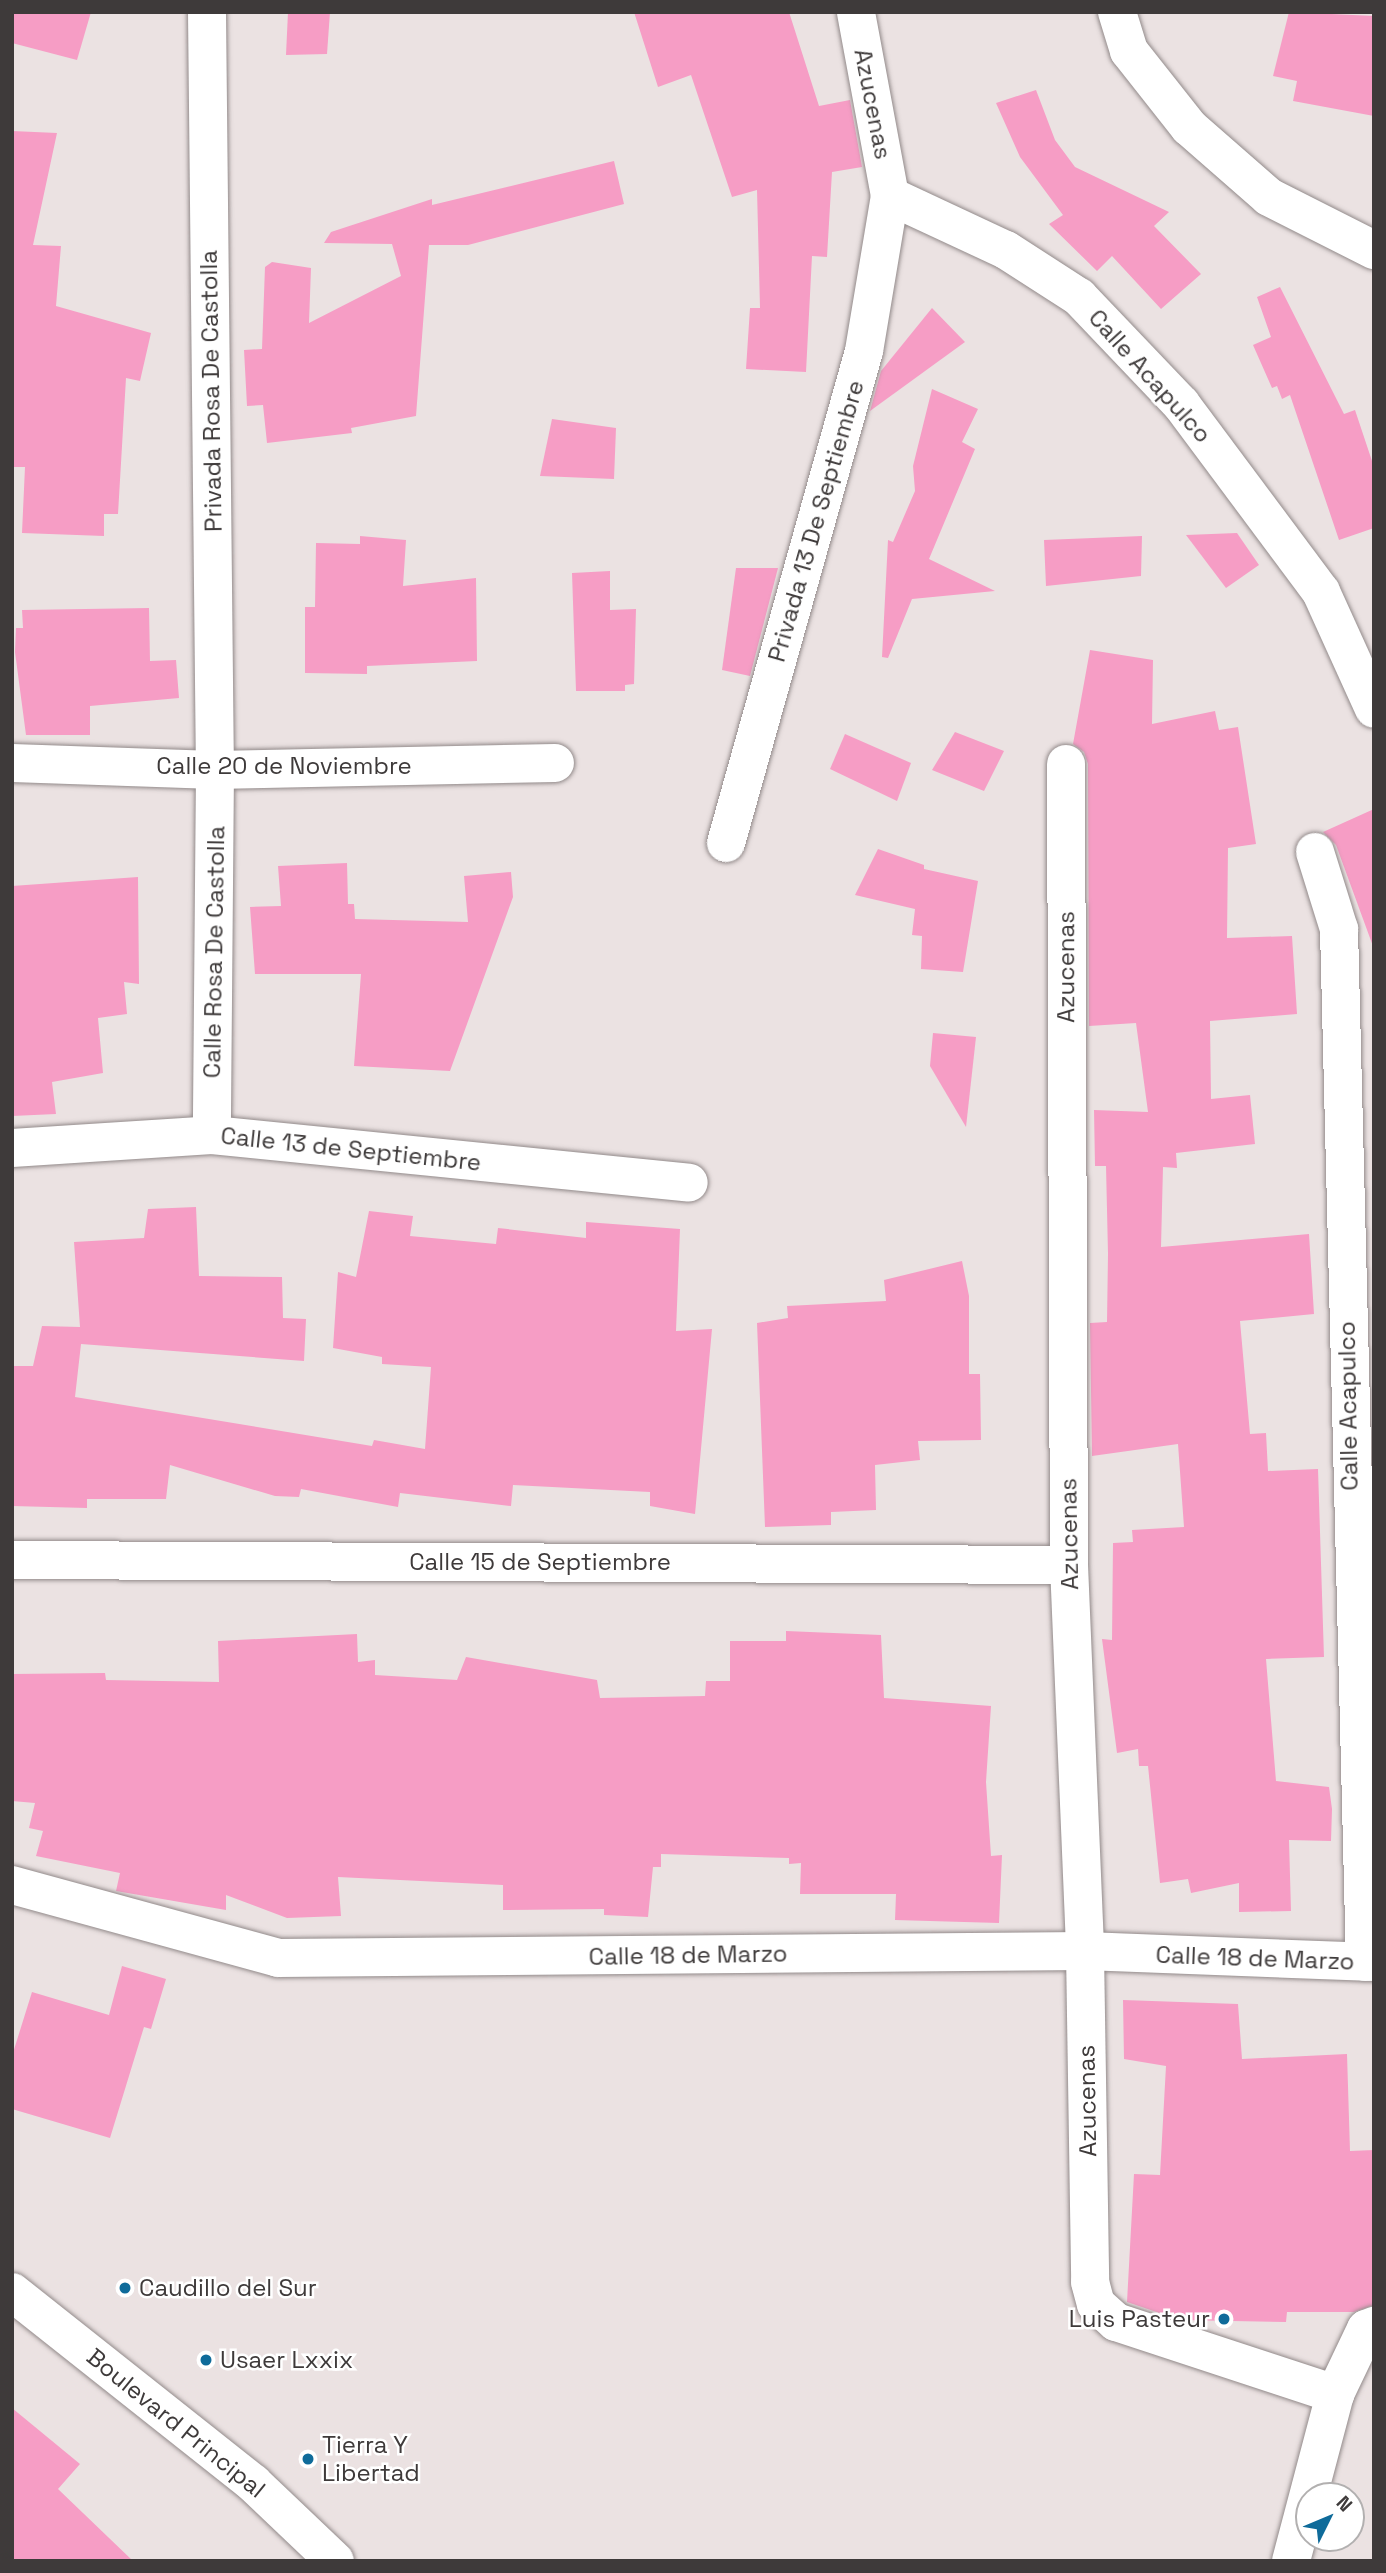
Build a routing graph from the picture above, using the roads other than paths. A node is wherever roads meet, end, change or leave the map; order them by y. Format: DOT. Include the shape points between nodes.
graph roads {
  1 [pos="206,12"];
  2 [pos="856,12"];
  3 [pos="1116,12"];
  4 [pos="890,196"];
  5 [pos="1374,250"];
  6 [pos="1374,709"];
  7 [pos="12,763"];
  8 [pos="555,763"];
  9 [pos="1066,764"];
  10 [pos="215,770"];
  11 [pos="726,843"];
  12 [pos="1315,852"];
  13 [pos="212,1135"];
  14 [pos="12,1148"];
  15 [pos="689,1183"];
  16 [pos="12,1560"];
  17 [pos="1069,1565"];
  18 [pos="1363,1587"];
  19 [pos="12,1885"];
  20 [pos="1084,1951"];
  21 [pos="1369,1962"];
  22 [pos="12,2291"];
  23 [pos="1374,2326"];
  24 [pos="1335,2394"];
  25 [pos="335,2561"];
  26 [pos="1291,2561"];
  1 -- 10 [label="street, Privada Rosa De Castolla"];
  2 -- 4 [label="street, Azucenas"];
  3 -- 5 [label="street" via="1129,51 1189,127 1269,197"];
  4 -- 6 [label="street, Calle Acapulco" via="1006,250 1079,297 1181,404 1321,592"];
  4 -- 11 [label="street, Privada 13 De Septiembre" via="864,351"];
  7 -- 10 [label="street, Calle 20 de Noviembre"];
  8 -- 10 [label="street, Calle 20 de Noviembre"];
  9 -- 17 [label="street, Azucenas"];
  10 -- 13 [label="street, Calle Rosa De Castolla"];
  12 -- 18 [label="street, Calle Acapulco" via="1339,929"];
  13 -- 14 [label="street, Calle 13 de Septiembre"];
  13 -- 15 [label="street, Calle 13 de Septiembre"];
  16 -- 17 [label="street, Calle 15 de Septiembre"];
  17 -- 20 [label="street, Azucenas"];
  18 -- 21 [label="street, Calle Acapulco"];
  19 -- 20 [label="street, Calle 18 de Marzo" via="278,1958"];
  20 -- 21 [label="street, Calle 18 de Marzo"];
  20 -- 24 [label="street, Azucenas" via="1090,2282 1096,2304 1116,2322"];
  22 -- 25 [label="street, Boulevard Principal" via="253,2483"];
  23 -- 24 [label="street" via="1366,2329"];
  24 -- 26 [label="street"];
}
